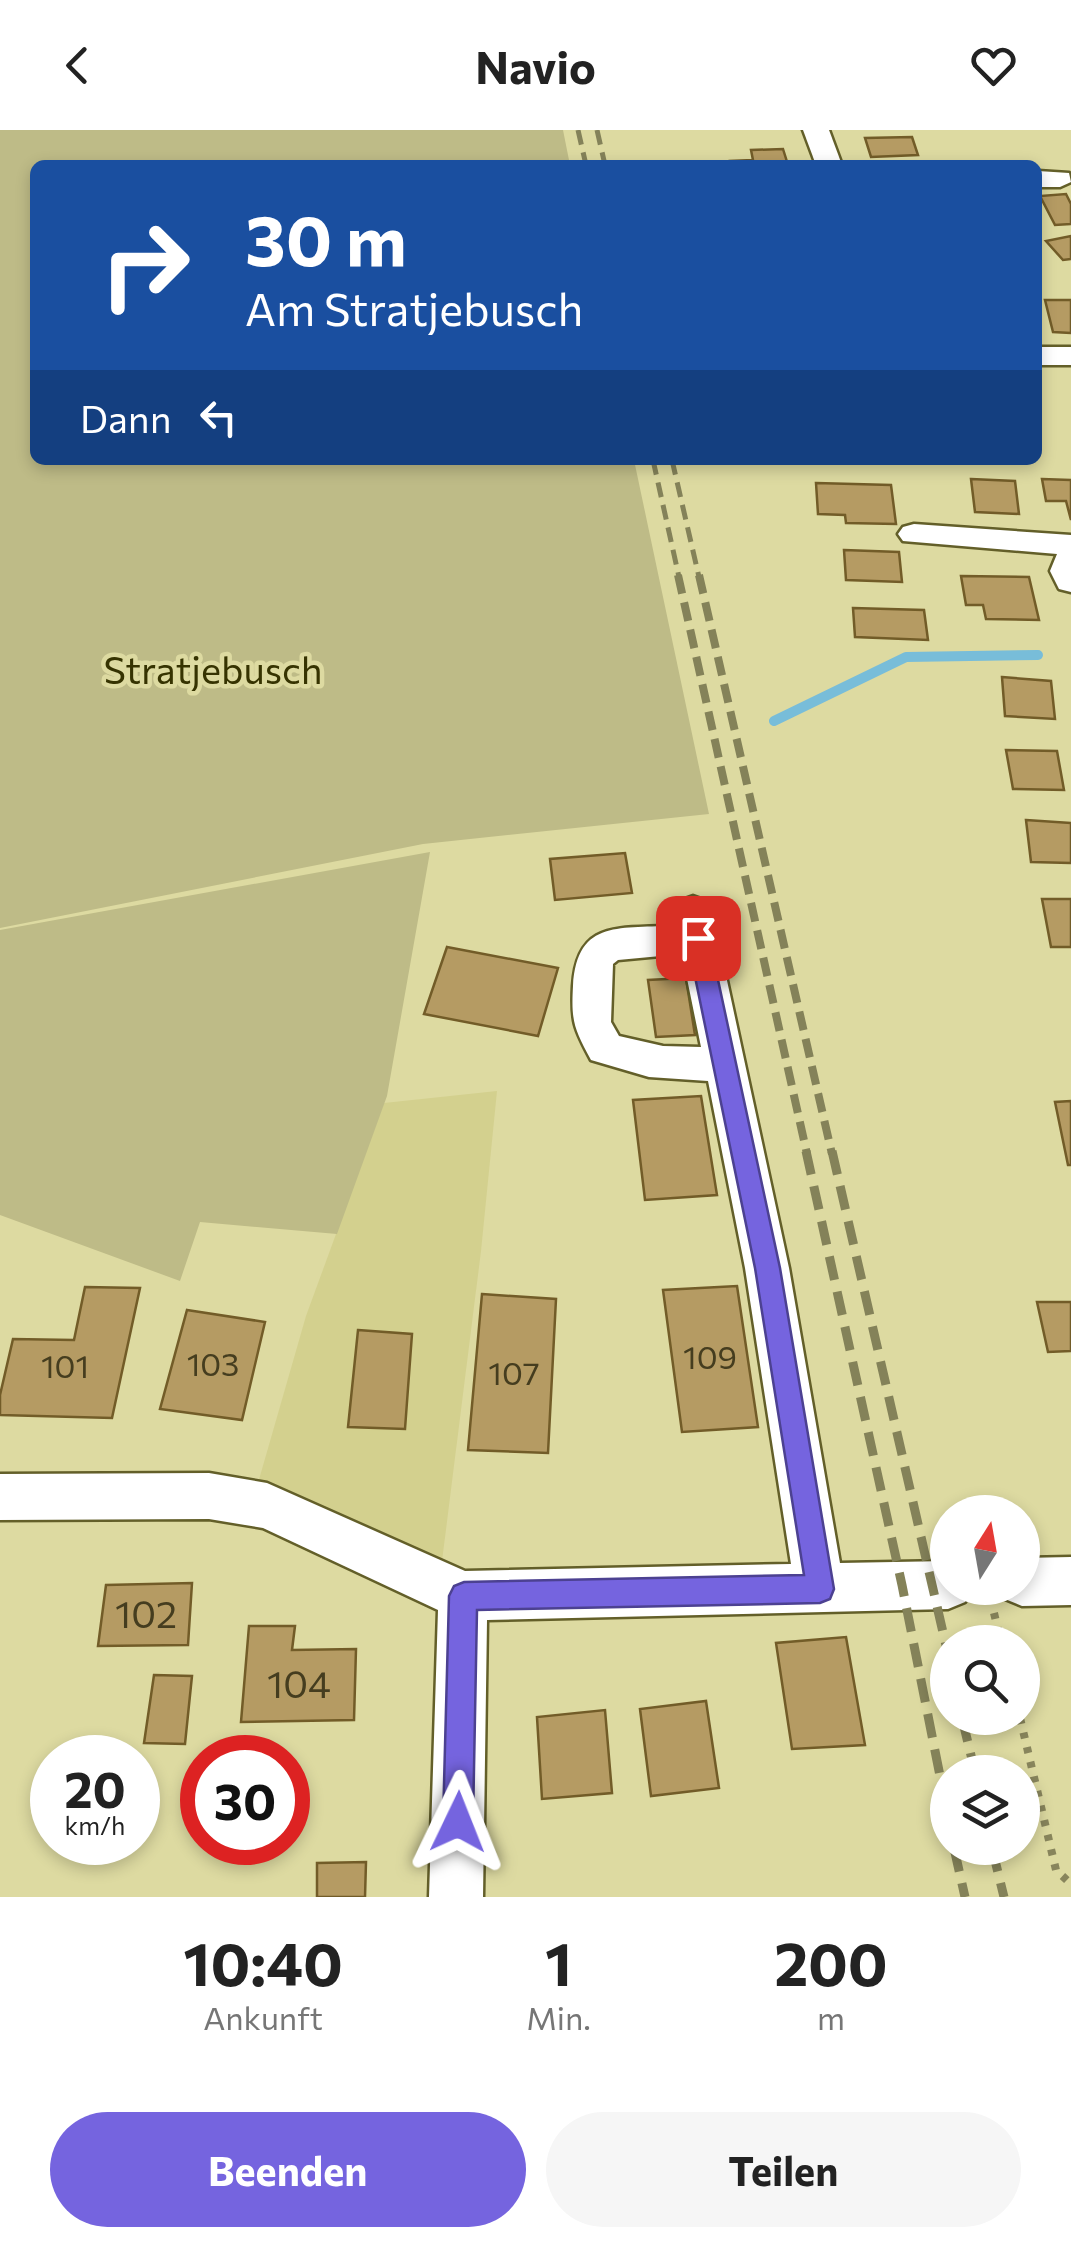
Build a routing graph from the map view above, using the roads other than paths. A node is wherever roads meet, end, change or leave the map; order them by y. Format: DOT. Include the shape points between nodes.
graph roads {
  1 [pos="816,130"];
  2 [pos="826,160"];
  3 [pos="1042,356"];
  4 [pos="1071,356"];
  5 [pos="914,534"];
  6 [pos="1071,545"];
  7 [pos="1071,558"];
  8 [pos="1071,580"];
  9 [pos="724,1063"];
  10 [pos="0,1497"];
  11 [pos="1071,1581"];
  12 [pos="1040,1582"];
  13 [pos="930,1586"];
  14 [pos="820,1589"];
  15 [pos="464,1596"];
  16 [pos="456,1897"];
  1 -- 2 [label="street"];
  3 -- 4 [label="street"];
  5 -- 6 [label="street"];
  7 -- 8 [label="street"];
  9 -- 9 [label="street" via="695,924 608,946 594,958 591,1023 605,1048 640,1062"];
  9 -- 14 [label="street" via="767,1268"];
  10 -- 15 [label="street" via="209,1496 267,1506"];
  11 -- 12 [label="street"];
  13 -- 14 [label="street"];
  14 -- 15 [label="street"];
  15 -- 16 [label="street"];
}
